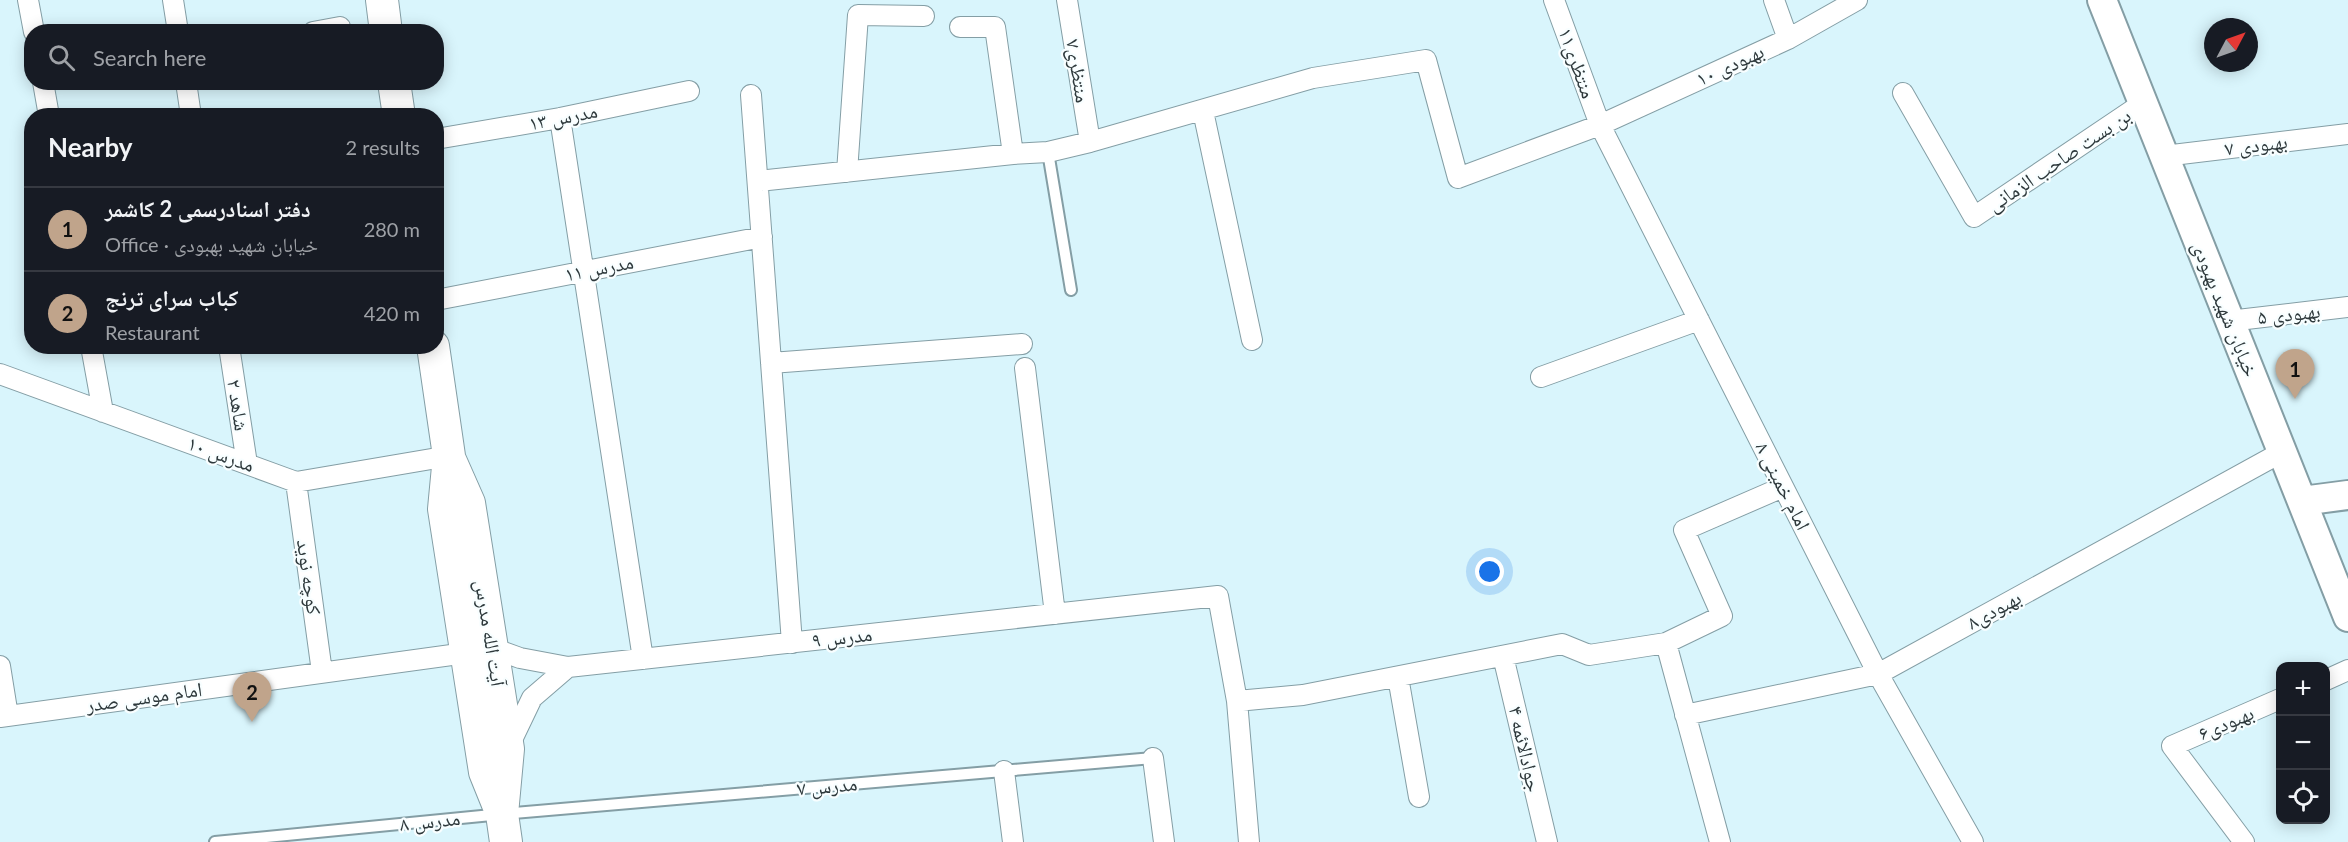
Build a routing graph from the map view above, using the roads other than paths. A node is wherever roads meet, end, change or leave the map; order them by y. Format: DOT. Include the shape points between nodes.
graph roads {
  1 [pos="28,0"];
  2 [pos="173,0"];
  3 [pos="1067,0"];
  4 [pos="1554,0"];
  5 [pos="1774,0"];
  6 [pos="1857,0"];
  7 [pos="2102,0"];
  8 [pos="924,16"];
  9 [pos="32,24"];
  10 [pos="177,24"];
  11 [pos="960,27"];
  12 [pos="1788,39"];
  13 [pos="44,90"];
  14 [pos="187,90"];
  15 [pos="395,90"];
  16 [pos="689,92"];
  17 [pos="1903,93"];
  18 [pos="751,95"];
  19 [pos="2143,103"];
  20 [pos="48,108"];
  21 [pos="190,108"];
  22 [pos="398,108"];
  23 [pos="1203,111"];
  24 [pos="560,118"];
  25 [pos="1600,125"];
  26 [pos="2348,134"];
  27 [pos="444,138"];
  28 [pos="1090,142"];
  29 [pos="1048,152"];
  30 [pos="1013,154"];
  31 [pos="2164,156"];
  32 [pos="847,172"];
  33 [pos="758,181"];
  34 [pos="762,237"];
  35 [pos="584,271"];
  36 [pos="1071,290"];
  37 [pos="444,298"];
  38 [pos="2348,307"];
  39 [pos="1699,320"];
  40 [pos="2229,321"];
  41 [pos="1252,340"];
  42 [pos="1022,344"];
  43 [pos="92,354"];
  44 [pos="230,354"];
  45 [pos="434,354"];
  46 [pos="771,363"];
  47 [pos="1025,368"];
  48 [pos="0,374"];
  49 [pos="1540,377"];
  50 [pos="103,412"];
  51 [pos="2282,452"];
  52 [pos="449,456"];
  53 [pos="248,464"];
  54 [pos="296,482"];
  55 [pos="1783,487"];
  56 [pos="2348,495"];
  57 [pos="2302,501"];
  58 [pos="1056,614"];
  59 [pos="2348,617"];
  60 [pos="792,643"];
  61 [pos="1666,643"];
  62 [pos="479,650"];
  63 [pos="1503,656"];
  64 [pos="643,659"];
  65 [pos="0,666"];
  66 [pos="568,667"];
  67 [pos="2348,670"];
  68 [pos="322,672"];
  69 [pos="1878,674"];
  70 [pos="1398,677"];
  71 [pos="2330,678"];
  72 [pos="1237,701"];
  73 [pos="2276,701"];
  74 [pos="1685,715"];
  75 [pos="4,716"];
  76 [pos="508,749"];
  77 [pos="1153,758"];
  78 [pos="1004,771"];
  79 [pos="1419,797"];
  80 [pos="504,828"];
  81 [pos="336,836"];
  82 [pos="215,842"];
  83 [pos="1013,842"];
  84 [pos="1164,842"];
  85 [pos="1249,842"];
  86 [pos="1547,842"];
  87 [pos="1720,842"];
  88 [pos="1973,842"];
  89 [pos="2244,842"];
  1 -- 9 [label="street"];
  2 -- 10 [label="street"];
  3 -- 28 [label="street, منتظری۷"];
  4 -- 25 [label="street, منتظری۱۱"];
  5 -- 12 [label="street"];
  6 -- 12 [label="street, بهبودی ۱۰"];
  7 -- 19 [label="main road, خیابان شهید بهبودی"];
  8 -- 32 [label="street" via="858,15"];
  11 -- 30 [label="street" via="995,27"];
  12 -- 25 [label="street, بهبودی ۱۰"];
  13 -- 20 [label="street"];
  14 -- 21 [label="street"];
  15 -- 22 [label="main road"];
  16 -- 24 [label="street, مدرس ۱۳"];
  17 -- 19 [label="street, بن بست صاحب الزمانی" via="1974,217"];
  18 -- 33 [label="street"];
  19 -- 31 [label="main road, خیابان شهید بهبودی"];
  23 -- 25 [label="street, بهبودی ۱۰" via="1312,78 1426,60 1458,178"];
  23 -- 28 [label="street"];
  23 -- 41 [label="street"];
  24 -- 27 [label="street, مدرس ۱۳"];
  24 -- 35 [label="street"];
  25 -- 39 [label="street, امام خمینی ۸"];
  26 -- 31 [label="street, بهبودی ۷"];
  28 -- 29 [label="street"];
  29 -- 30 [label="street"];
  29 -- 36 [label="lane"];
  30 -- 32 [label="street"];
  31 -- 40 [label="main road, خیابان شهید بهبودی"];
  32 -- 33 [label="street"];
  33 -- 34 [label="street"];
  34 -- 35 [label="street, مدرس ۱۱"];
  34 -- 46 [label="street"];
  35 -- 37 [label="street, مدرس ۱۱"];
  35 -- 64 [label="street"];
  38 -- 40 [label="street, بهبودی ۵"];
  39 -- 49 [label="street"];
  39 -- 55 [label="street, امام خمینی ۸"];
  40 -- 51 [label="main road, خیابان شهید بهبودی"];
  42 -- 46 [label="street"];
  43 -- 50 [label="street"];
  44 -- 53 [label="street, شاهد ۲"];
  45 -- 52 [label="main road, آیت الله مدرس"];
  46 -- 60 [label="street"];
  47 -- 58 [label="street"];
  48 -- 50 [label="street, مدرس ۱۰"];
  50 -- 53 [label="street, مدرس ۱۰"];
  51 -- 57 [label="main road, خیابان شهید بهبودی"];
  51 -- 69 [label="street, بهبودی۸"];
  52 -- 54 [label="street"];
  52 -- 62 [label="main road, آیت الله مدرس" via="444,509"];
  53 -- 54 [label="street, مدرس ۱۰"];
  54 -- 68 [label="street, کوچه نوید"];
  55 -- 61 [label="street" via="1684,530 1722,616"];
  55 -- 69 [label="street, امام خمینی ۸"];
  56 -- 57 [label="main road"];
  57 -- 59 [label="main road, خیابان شهید بهبودی"];
  58 -- 60 [label="street, مدرس ۹"];
  58 -- 72 [label="street, مدرس ۹" via="1218,596"];
  60 -- 64 [label="street, مدرس ۹"];
  61 -- 63 [label="street" via="1589,655 1562,644"];
  61 -- 74 [label="street"];
  62 -- 66 [label="street, مدرس ۹"];
  62 -- 68 [label="street, امام موسی صدر"];
  62 -- 76 [label="main road, آیت الله مدرس"];
  62 -- 80 [label="main road, آیت الله مدرس" via="484,772"];
  63 -- 70 [label="street"];
  63 -- 86 [label="street, جوادالائمه ۴"];
  64 -- 66 [label="street, مدرس ۹"];
  65 -- 75 [label="street"];
  66 -- 76 [label="street" via="532,698"];
  67 -- 71 [label="street"];
  68 -- 75 [label="street, امام موسی صدر"];
  69 -- 74 [label="street, بهبودی۸"];
  69 -- 88 [label="street, امام خمینی ۸"];
  70 -- 72 [label="street" via="1303,696"];
  70 -- 79 [label="street"];
  72 -- 85 [label="street"];
  73 -- 89 [label="street, بهبودی۶" via="2172,746"];
  74 -- 87 [label="street"];
  76 -- 80 [label="main road, آیت الله مدرس"];
  77 -- 78 [label="lane, مدرس ۷"];
  77 -- 84 [label="street"];
  78 -- 80 [label="lane, مدرس ۷"];
  78 -- 83 [label="street"];
  80 -- 81 [label="lane, مدرس ۸"];
  81 -- 82 [label="lane, مدرس ۸"];
}
